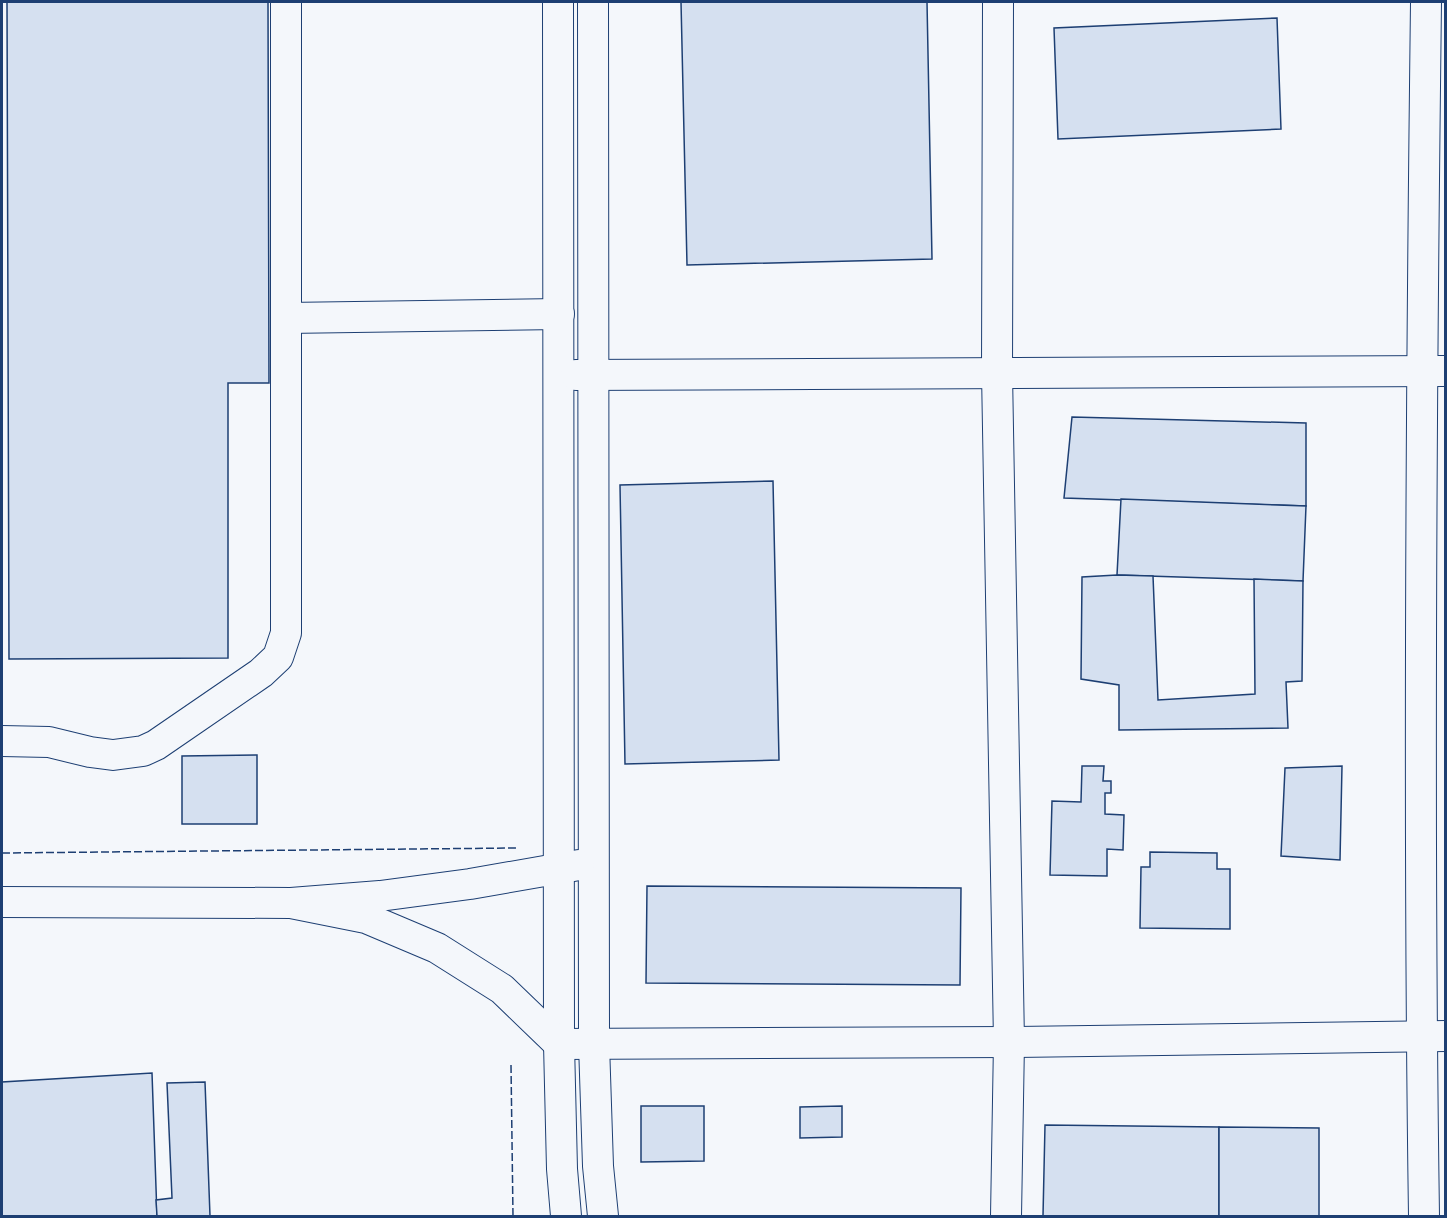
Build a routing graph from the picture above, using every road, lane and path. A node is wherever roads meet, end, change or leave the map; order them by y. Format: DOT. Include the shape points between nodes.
graph roads {
  1 [pos="286,2"];
  2 [pos="558,2"];
  3 [pos="593,2"];
  4 [pos="998,2"];
  5 [pos="1426,2"];
  6 [pos="559,314"];
  7 [pos="286,318"];
  8 [pos="1433,371"];
  9 [pos="997,373"];
  10 [pos="559,374"];
  11 [pos="594,375"];
  12 [pos="2,741"];
  13 [pos="594,862"];
  14 [pos="559,869"];
  15 [pos="2,902"];
  16 [pos="291,903"];
  17 [pos="1433,1037"];
  18 [pos="1009,1042"];
  19 [pos="559,1044"];
  20 [pos="594,1044"];
  21 [pos="566,1216"];
  22 [pos="603,1216"];
  23 [pos="1006,1216"];
  24 [pos="1424,1216"];
  1 -- 7 [label="street"];
  2 -- 6 [label="street"];
  3 -- 11 [label="street"];
  4 -- 9 [label="street"];
  5 -- 8 [label="street"];
  6 -- 7 [label="street"];
  6 -- 10 [label="street"];
  7 -- 12 [label="street" via="286,633 278,657 242,686 144,751 112,755 50,742"];
  8 -- 9 [label="street"];
  8 -- 17 [label="street"];
  9 -- 11 [label="street"];
  9 -- 18 [label="street"];
  10 -- 11 [label="street"];
  10 -- 14 [label="street"];
  11 -- 13 [label="street"];
  13 -- 14 [label="street"];
  13 -- 20 [label="street"];
  14 -- 16 [label="street" via="380,896"];
  14 -- 19 [label="street"];
  15 -- 16 [label="street"];
  16 -- 19 [label="street" via="366,918 437,948 502,989"];
  17 -- 18 [label="street"];
  17 -- 24 [label="street"];
  18 -- 20 [label="street"];
  18 -- 23 [label="street"];
  19 -- 20 [label="street"];
  19 -- 21 [label="street"];
  20 -- 22 [label="street"];
}
